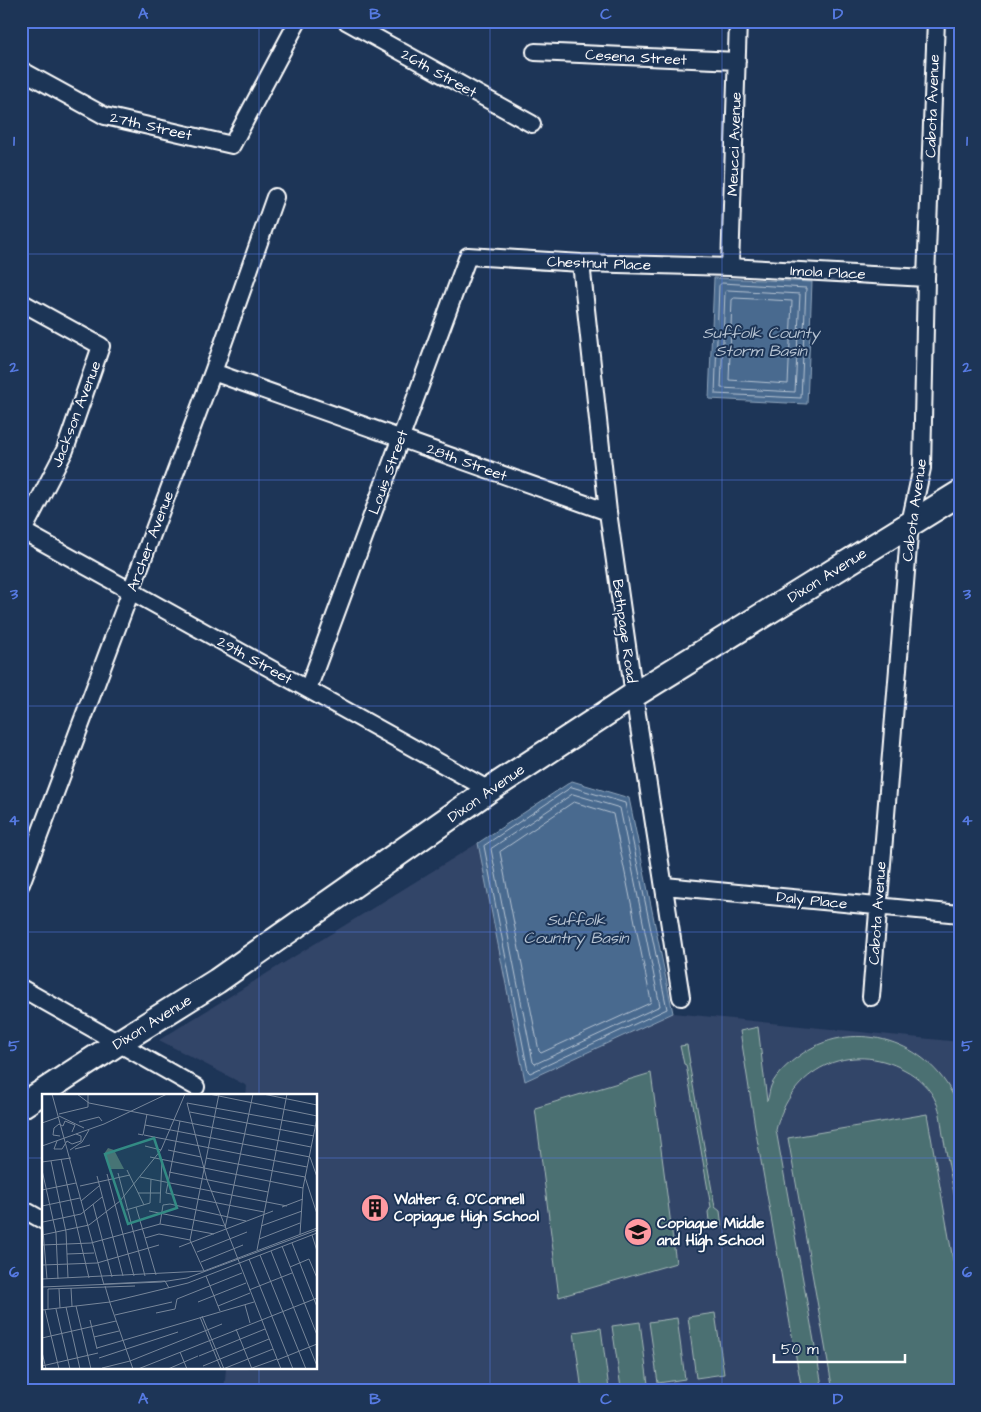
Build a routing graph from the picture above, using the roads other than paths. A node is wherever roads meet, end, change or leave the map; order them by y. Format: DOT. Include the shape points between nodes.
graph roads {
  1 [pos="298,21"];
  2 [pos="346,21"];
  3 [pos="738,21"];
  4 [pos="936,21"];
  5 [pos="535,52"];
  6 [pos="737,61"];
  7 [pos="21,70"];
  8 [pos="532,124"];
  9 [pos="276,196"];
  10 [pos="468,256"];
  11 [pos="581,263"];
  12 [pos="730,267"];
  13 [pos="926,278"];
  14 [pos="21,302"];
  15 [pos="213,372"];
  16 [pos="400,438"];
  17 [pos="960,493"];
  18 [pos="608,512"];
  19 [pos="910,523"];
  20 [pos="22,532"];
  21 [pos="131,591"];
  22 [pos="308,689"];
  23 [pos="634,695"];
  24 [pos="489,790"];
  25 [pos="21,884"];
  26 [pos="665,886"];
  27 [pos="877,907"];
  28 [pos="960,914"];
  29 [pos="21,988"];
  30 [pos="681,997"];
  31 [pos="871,998"];
  32 [pos="118,1042"];
  33 [pos="196,1087"];
  34 [pos="21,1106"];
  35 [pos="21,1208"];
  36 [pos="42,1220"];
  1 -- 7 [label="street, 27th Street" via="232,145 105,116"];
  2 -- 8 [label="street, 26th Street"];
  3 -- 6 [label="street, Meucci Avenue"];
  4 -- 13 [label="street, Cabota Avenue"];
  5 -- 6 [label="street, Cesena Street"];
  6 -- 12 [label="street, Meucci Avenue"];
  9 -- 15 [label="street, Archer Avenue"];
  10 -- 11 [label="street, Chestnut Place"];
  10 -- 16 [label="street, Louis Street"];
  11 -- 12 [label="street, Chestnut Place"];
  11 -- 18 [label="street, Bethpage Road"];
  12 -- 13 [label="street, Imola Place"];
  13 -- 19 [label="street, Cabota Avenue" via="922,468"];
  14 -- 20 [label="street, Jackson Avenue" via="101,346 65,450"];
  15 -- 16 [label="street, 28th Street"];
  15 -- 21 [label="street, Archer Avenue"];
  16 -- 18 [label="street, 28th Street"];
  16 -- 22 [label="street, Louis Street"];
  17 -- 19 [label="main road, Dixon Avenue"];
  18 -- 23 [label="street, Bethpage Road"];
  19 -- 23 [label="main road, Dixon Avenue"];
  19 -- 27 [label="street, Cabota Avenue"];
  20 -- 21 [label="street, 29th Street"];
  21 -- 22 [label="street, 29th Street"];
  21 -- 25 [label="street, Archer Avenue"];
  22 -- 24 [label="street, 29th Street"];
  23 -- 24 [label="main road, Dixon Avenue"];
  23 -- 26 [label="street, Bethpage Road"];
  24 -- 32 [label="main road, Dixon Avenue" via="216,981"];
  26 -- 27 [label="street, Daly Place"];
  26 -- 30 [label="street, Bethpage Road"];
  27 -- 28 [label="street, Daly Place"];
  27 -- 31 [label="street, Cabota Avenue"];
  29 -- 32 [label="street"];
  32 -- 33 [label="street"];
  32 -- 34 [label="main road, Dixon Avenue"];
  35 -- 36 [label="street"];
}
